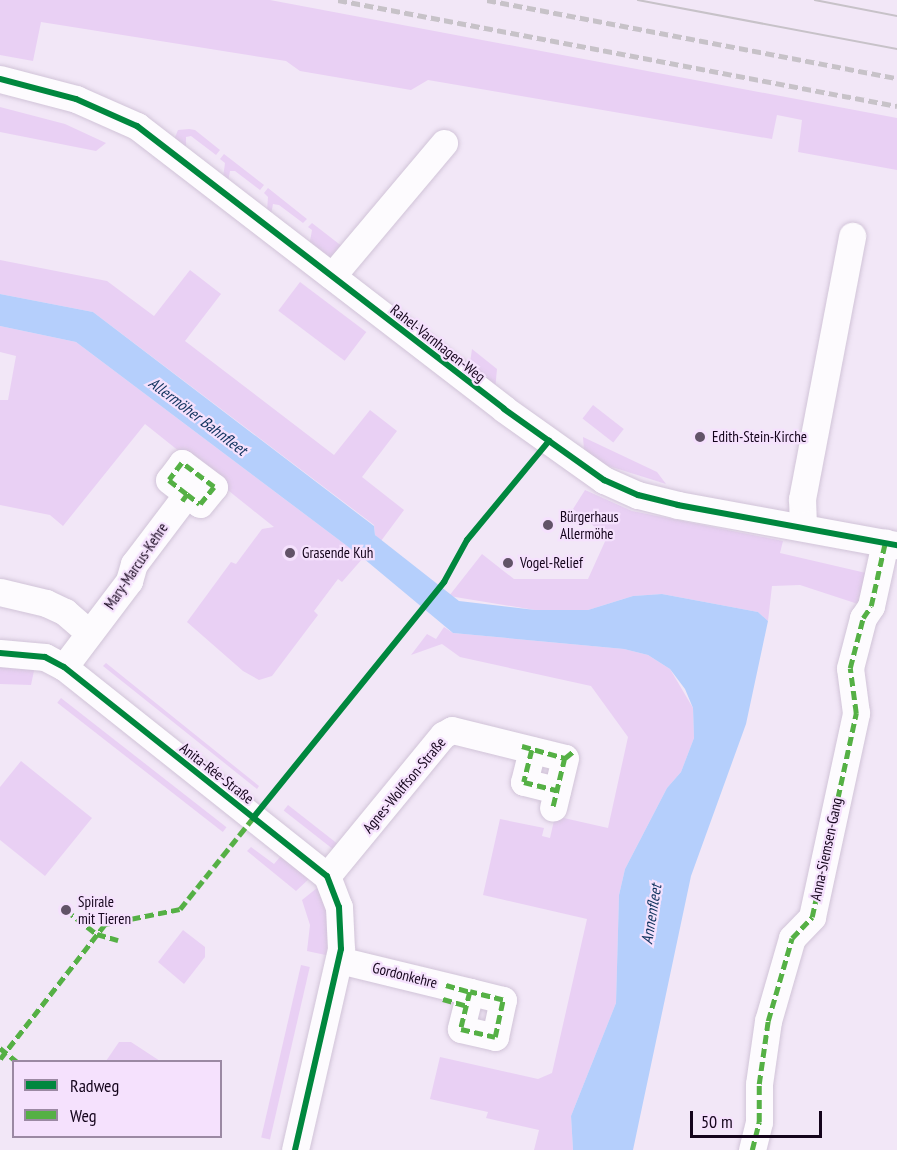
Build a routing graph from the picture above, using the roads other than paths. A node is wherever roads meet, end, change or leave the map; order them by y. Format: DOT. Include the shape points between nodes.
graph roads {
  1 [pos="0,79"];
  2 [pos="444,143"];
  3 [pos="852,236"];
  4 [pos="332,276"];
  5 [pos="190,486"];
  6 [pos="803,526"];
  7 [pos="891,544"];
  8 [pos="0,592"];
  9 [pos="88,632"];
  10 [pos="0,653"];
  11 [pos="64,667"];
  12 [pos="564,776"];
  13 [pos="327,876"];
  14 [pos="339,960"];
  15 [pos="460,999"];
  16 [pos="295,1150"];
  17 [pos="752,1150"];
  1 -- 4 [label="street, Rahel-Varnhagen-Weg" via="76,99 137,126"];
  2 -- 4 [label="street"];
  3 -- 6 [label="street" via="804,488"];
  4 -- 6 [label="street, Rahel-Varnhagen-Weg" via="504,410 604,480 638,495 678,505"];
  5 -- 9 [label="street, Mary-Marcus-Kehre"];
  6 -- 7 [label="street, Rahel-Varnhagen-Weg"];
  7 -- 17 [label="street, Anna-Siemsen-Gang" via="871,606 863,618 850,668 856,713 812,917 792,938 768,1021 759,1084 759,1122"];
  8 -- 9 [label="street" via="46,603 65,612"];
  9 -- 11 [label="street, Mary-Marcus-Kehre"];
  10 -- 11 [label="street, Anita-Rée-Straße" via="45,657"];
  11 -- 13 [label="street, Anita-Rée-Straße"];
  12 -- 13 [label="street, Agnes-Wolffson-Straße" via="524,782 525,763 452,730 443,735"];
  13 -- 14 [label="street" via="339,907"];
  14 -- 15 [label="street, Gordonkehre"];
  14 -- 16 [label="street"];
  15 -- 15 [label="street, Gordonkehre" via="505,1009 495,1037 461,1029"];
}
